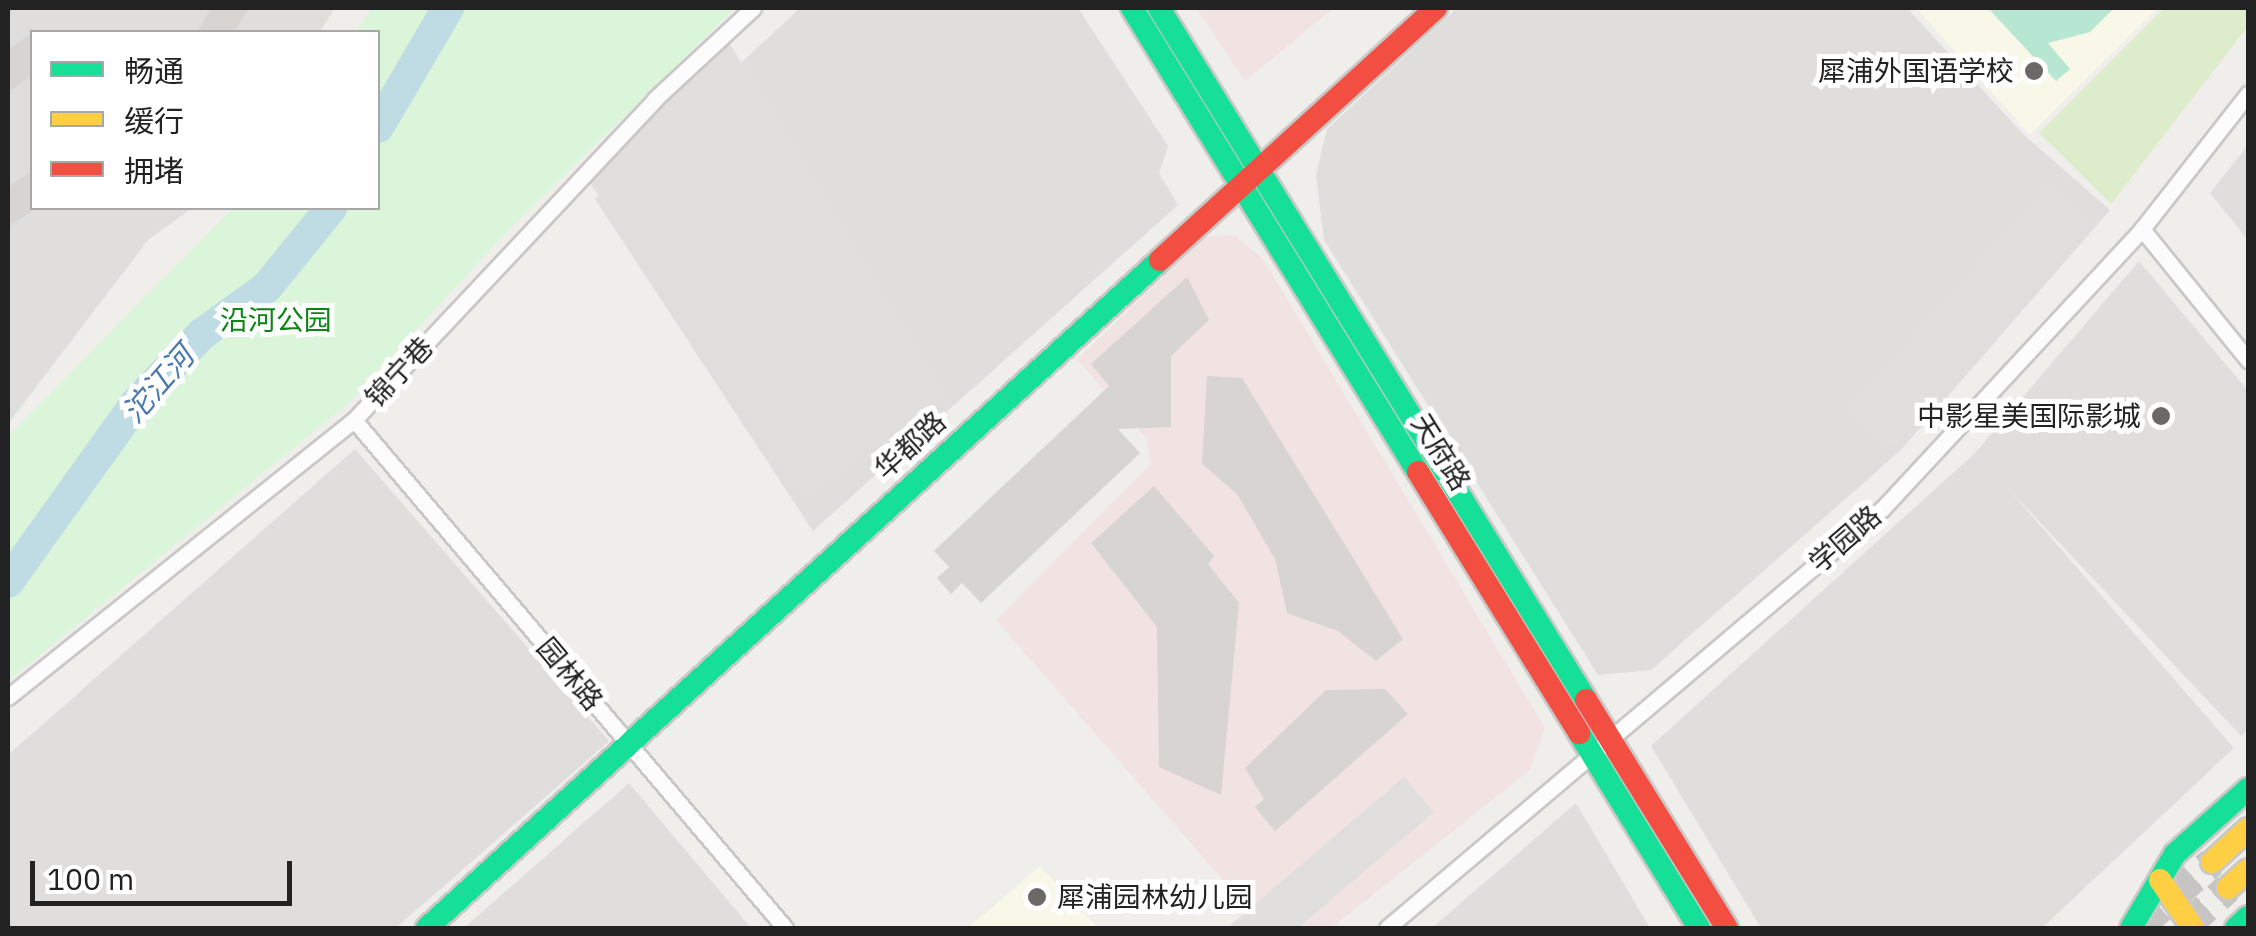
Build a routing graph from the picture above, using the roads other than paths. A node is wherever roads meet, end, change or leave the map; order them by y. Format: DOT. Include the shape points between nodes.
graph roads {
  1 [pos="754,8"];
  2 [pos="1132,8"];
  3 [pos="1159,8"];
  4 [pos="1436,8"];
  5 [pos="2248,94"];
  6 [pos="1260,168"];
  7 [pos="1241,184"];
  8 [pos="2142,228"];
  9 [pos="2248,360"];
  10 [pos="354,420"];
  11 [pos="8,696"];
  12 [pos="628,744"];
  13 [pos="1601,747"];
  14 [pos="2248,789"];
  15 [pos="2248,829"];
  16 [pos="2175,854"];
  17 [pos="2212,862"];
  18 [pos="2248,870"];
  19 [pos="2160,880"];
  20 [pos="2228,888"];
  21 [pos="2248,917"];
  22 [pos="427,928"];
  23 [pos="785,928"];
  24 [pos="1387,928"];
  25 [pos="1700,928"];
  26 [pos="1727,928"];
  27 [pos="2114,928"];
  28 [pos="2131,928"];
  29 [pos="2193,928"];
  30 [pos="2236,928"];
  1 -- 10 [label="street, 锦宁巷" via="655,99"];
  2 -- 7 [label="main road, 天府路"];
  3 -- 6 [label="main road, 天府路"];
  4 -- 6 [label="main road, 华都路"];
  5 -- 8 [label="street, 学园路"];
  6 -- 7 [label="main road, 华都路"];
  6 -- 13 [label="main road, 天府路"];
  7 -- 12 [label="main road, 华都路"];
  7 -- 13 [label="main road, 天府路"];
  8 -- 9 [label="street"];
  8 -- 13 [label="street, 学园路" via="1882,508"];
  10 -- 11 [label="street, 锦宁巷"];
  10 -- 12 [label="street, 园林路"];
  12 -- 22 [label="main road, 华都路"];
  12 -- 23 [label="street, 园林路"];
  13 -- 24 [label="street, 学园路"];
  13 -- 25 [label="main road, 天府路"];
  13 -- 26 [label="main road, 天府路"];
  14 -- 16 [label="main road"];
  15 -- 17 [label="main road"];
  16 -- 19 [label="main road"];
  16 -- 27 [label="main road"];
  18 -- 20 [label="main road"];
  19 -- 28 [label="main road"];
  19 -- 29 [label="main road"];
  21 -- 30 [label="main road"];
}
